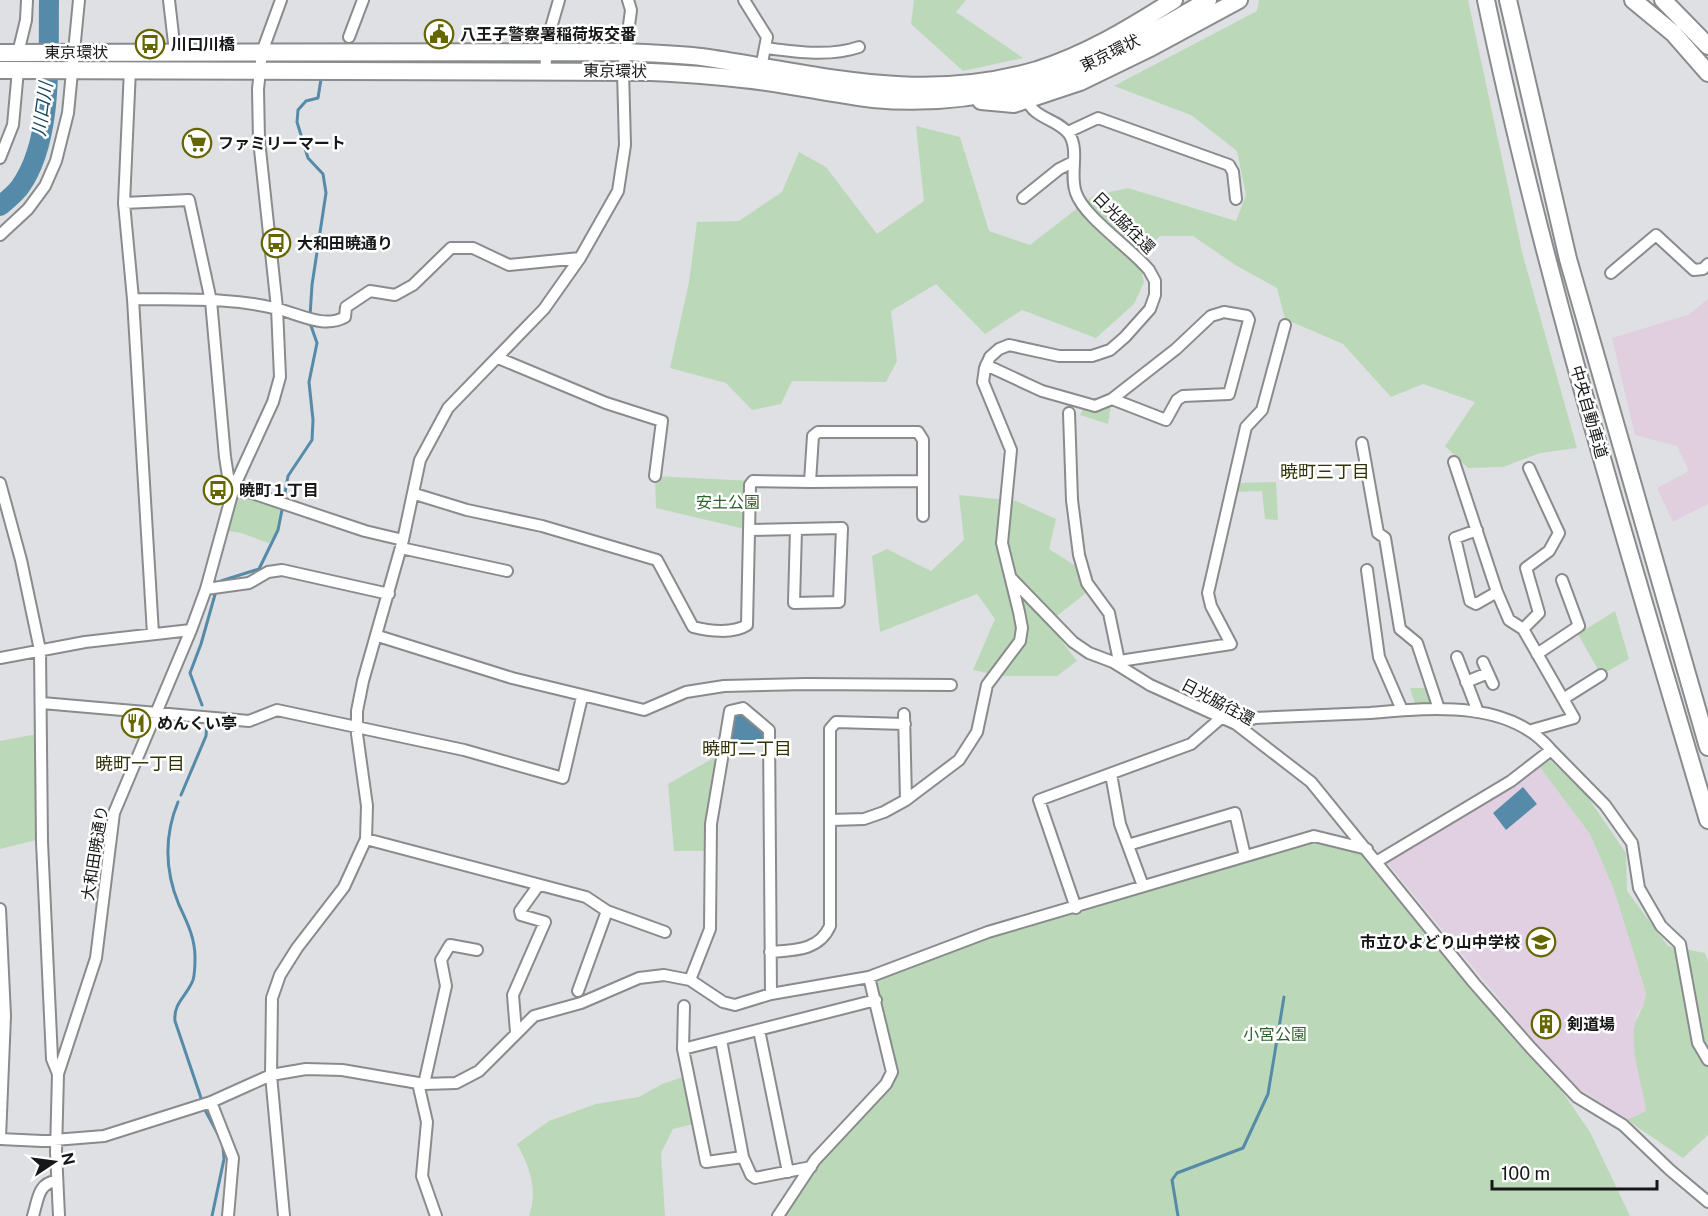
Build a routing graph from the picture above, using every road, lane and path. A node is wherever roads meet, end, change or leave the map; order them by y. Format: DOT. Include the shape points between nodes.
graph roads {
  1 [pos="27,0"];
  2 [pos="79,0"];
  3 [pos="169,0"];
  4 [pos="281,0"];
  5 [pos="363,0"];
  6 [pos="559,0"];
  7 [pos="628,0"];
  8 [pos="744,0"];
  9 [pos="1174,0"];
  10 [pos="1239,0"];
  11 [pos="1486,0"];
  12 [pos="1508,0"];
  13 [pos="1662,0"];
  14 [pos="1637,1"];
  15 [pos="1218,3"];
  16 [pos="349,37"];
  17 [pos="1708,46"];
  18 [pos="859,47"];
  19 [pos="766,48"];
  20 [pos="175,52"];
  21 [pos="262,52"];
  22 [pos="547,52"];
  23 [pos="627,52"];
  24 [pos="0,53"];
  25 [pos="23,61"];
  26 [pos="71,61"];
  27 [pos="761,68"];
  28 [pos="130,69"];
  29 [pos="0,70"];
  30 [pos="258,70"];
  31 [pos="545,70"];
  32 [pos="623,71"];
  33 [pos="1708,73"];
  34 [pos="966,98"];
  35 [pos="1028,100"];
  36 [pos="1068,132"];
  37 [pos="4,142"];
  38 [pos="0,158"];
  39 [pos="1073,162"];
  40 [pos="1023,198"];
  41 [pos="1236,199"];
  42 [pos="124,203"];
  43 [pos="0,235"];
  44 [pos="580,258"];
  45 [pos="1708,264"];
  46 [pos="1611,273"];
  47 [pos="133,299"];
  48 [pos="211,301"];
  49 [pos="277,309"];
  50 [pos="1285,325"];
  51 [pos="498,358"];
  52 [pos="987,365"];
  53 [pos="1112,399"];
  54 [pos="1069,412"];
  55 [pos="1362,443"];
  56 [pos="1454,462"];
  57 [pos="1529,468"];
  58 [pos="654,476"];
  59 [pos="923,481"];
  60 [pos="810,482"];
  61 [pos="0,483"];
  62 [pos="234,487"];
  63 [pos="415,494"];
  64 [pos="923,516"];
  65 [pos="796,529"];
  66 [pos="749,530"];
  67 [pos="1477,530"];
  68 [pos="402,544"];
  69 [pos="1367,570"];
  70 [pos="507,571"];
  71 [pos="1011,579"];
  72 [pos="1562,580"];
  73 [pos="213,589"];
  74 [pos="1497,591"];
  75 [pos="389,594"];
  76 [pos="1523,629"];
  77 [pos="191,630"];
  78 [pos="153,634"];
  79 [pos="378,636"];
  80 [pos="40,650"];
  81 [pos="1537,654"];
  82 [pos="1457,657"];
  83 [pos="0,658"];
  84 [pos="1116,662"];
  85 [pos="1483,662"];
  86 [pos="1488,673"];
  87 [pos="1601,675"];
  88 [pos="1466,682"];
  89 [pos="1493,684"];
  90 [pos="951,686"];
  91 [pos="582,697"];
  92 [pos="1563,699"];
  93 [pos="42,703"];
  94 [pos="1439,709"];
  95 [pos="1402,710"];
  96 [pos="1478,712"];
  97 [pos="154,713"];
  98 [pos="1221,718"];
  99 [pos="1236,724"];
  100 [pos="357,725"];
  101 [pos="1532,730"];
  102 [pos="1708,747"];
  103 [pos="1551,750"];
  104 [pos="1112,774"];
  105 [pos="906,800"];
  106 [pos="831,820"];
  107 [pos="1708,820"];
  108 [pos="366,839"];
  109 [pos="1128,845"];
  110 [pos="1367,849"];
  111 [pos="1245,856"];
  112 [pos="1376,862"];
  113 [pos="538,886"];
  114 [pos="1143,886"];
  115 [pos="1076,908"];
  116 [pos="0,909"];
  117 [pos="607,910"];
  118 [pos="665,932"];
  119 [pos="477,950"];
  120 [pos="770,952"];
  121 [pos="869,977"];
  122 [pos="690,980"];
  123 [pos="578,991"];
  124 [pos="771,994"];
  125 [pos="876,1000"];
  126 [pos="684,1006"];
  127 [pos="759,1030"];
  128 [pos="516,1032"];
  129 [pos="721,1040"];
  130 [pos="683,1049"];
  131 [pos="1708,1060"];
  132 [pos="58,1074"];
  133 [pos="271,1075"];
  134 [pos="421,1084"];
  135 [pos="211,1102"];
  136 [pos="0,1139"];
  137 [pos="56,1140"];
  138 [pos="743,1157"];
  139 [pos="811,1167"];
  140 [pos="788,1172"];
  141 [pos="56,1181"];
  142 [pos="1708,1202"];
  143 [pos="33,1216"];
  144 [pos="59,1216"];
  145 [pos="228,1216"];
  146 [pos="284,1216"];
  147 [pos="436,1216"];
  148 [pos="778,1216"];
  1 -- 25 [label="street"];
  2 -- 26 [label="street"];
  3 -- 20 [label="street"];
  4 -- 21 [label="street, 大和田暁通り"];
  5 -- 16 [label="street"];
  6 -- 22 [label="street"];
  7 -- 23 [label="street" via="631,10"];
  8 -- 19 [label="street" via="767,37"];
  9 -- 27 [label="highway, 東京環状" via="1082,53 1036,70 975,83 879,86"];
  10 -- 15 [label="highway"];
  11 -- 107 [label="highway, 中央自動車道" via="1504,90 1554,287"];
  12 -- 102 [label="highway, 中央自動車道" via="1568,260"];
  13 -- 17 [label="highway"];
  14 -- 33 [label="highway" via="1673,33"];
  15 -- 34 [label="highway, 東京環状" via="1076,70 1024,87"];
  15 -- 35 [label="highway" via="1104,72"];
  18 -- 19 [label="street" via="814,53"];
  19 -- 27 [label="street"];
  20 -- 21 [label="highway, 東京環状"];
  20 -- 26 [label="highway, 東京環状"];
  21 -- 22 [label="highway, 東京環状"];
  21 -- 30 [label="street, 大和田暁通り"];
  22 -- 23 [label="highway, 東京環状"];
  22 -- 31 [label="street"];
  23 -- 27 [label="highway, 東京環状" via="709,58"];
  23 -- 32 [label="street"];
  24 -- 25 [label="highway, 東京環状"];
  25 -- 26 [label="highway, 東京環状"];
  25 -- 29 [label="highway, 東京環状"];
  25 -- 37 [label="street" via="15,117"];
  26 -- 28 [label="highway, 東京環状"];
  26 -- 43 [label="street" via="64,135 52,171 28,209"];
  28 -- 30 [label="highway, 東京環状"];
  28 -- 42 [label="street"];
  30 -- 31 [label="highway, 東京環状"];
  30 -- 49 [label="street, 大和田暁通り" via="259,140"];
  31 -- 32 [label="highway, 東京環状"];
  32 -- 34 [label="highway, 東京環状" via="746,80 875,99"];
  32 -- 44 [label="street" via="626,127 622,180"];
  34 -- 35 [label="highway" via="1008,105"];
  35 -- 36 [label="street" via="1033,110"];
  36 -- 39 [label="street, 日光脇往還"];
  36 -- 41 [label="street" via="1098,118 1229,165"];
  37 -- 38 [label="street"];
  39 -- 40 [label="street"];
  39 -- 52 [label="street, 日光脇往還" via="1075,192 1087,210 1149,270 1155,281 1150,309 1125,338 1102,353 1059,356 1009,345 999,349"];
  42 -- 47 [label="street"];
  42 -- 48 [label="street" via="189,200"];
  44 -- 49 [label="street" via="509,265 473,249 451,248 402,292 395,296 370,291 346,307 345,317 340,320 314,321"];
  44 -- 51 [label="street" via="544,309"];
  45 -- 46 [label="street" via="1694,270 1656,235"];
  47 -- 48 [label="street"];
  47 -- 78 [label="street"];
  48 -- 49 [label="street"];
  48 -- 62 [label="street" via="225,457"];
  49 -- 62 [label="street, 大和田暁通り" via="280,376 273,402"];
  50 -- 84 [label="street" via="1262,410 1246,427 1208,593 1231,644"];
  51 -- 58 [label="street" via="606,403 662,421"];
  51 -- 63 [label="street" via="448,408 435,428 420,460"];
  52 -- 53 [label="street" via="1042,391 1086,404 1095,406"];
  52 -- 71 [label="street" via="983,382 1011,450 1002,543 1003,569"];
  53 -- 53 [label="street" via="1211,316 1224,312 1247,316 1229,394 1183,396 1166,420"];
  54 -- 84 [label="street" via="1072,500 1079,555 1087,583 1109,613"];
  55 -- 94 [label="street" via="1378,533 1385,538 1400,629 1417,643"];
  56 -- 67 [label="street"];
  57 -- 76 [label="street" via="1558,533 1549,550 1526,568 1539,613"];
  59 -- 60 [label="street"];
  59 -- 60 [label="street" via="923,440 918,432 818,432 813,436"];
  59 -- 64 [label="street"];
  60 -- 66 [label="street" via="753,481"];
  61 -- 80 [label="street"];
  62 -- 68 [label="street"];
  62 -- 73 [label="street, 大和田暁通り"];
  63 -- 66 [label="street" via="542,526 628,553 648,555 657,560 693,627 710,632 743,628 747,624"];
  63 -- 68 [label="street"];
  65 -- 65 [label="street" via="794,603 839,603 842,528"];
  65 -- 66 [label="street"];
  67 -- 74 [label="street"];
  67 -- 74 [label="street" via="1455,538 1470,601 1476,604"];
  68 -- 70 [label="street"];
  68 -- 75 [label="street"];
  69 -- 95 [label="street" via="1380,657"];
  71 -- 84 [label="street, 日光脇往還" via="1073,642 1089,654"];
  71 -- 105 [label="street" via="1022,628 1020,641 983,685 977,732 959,760"];
  72 -- 81 [label="street" via="1579,626"];
  73 -- 75 [label="street" via="282,570"];
  73 -- 77 [label="street, 大和田暁通り"];
  74 -- 76 [label="street" via="1509,620"];
  75 -- 79 [label="street"];
  76 -- 81 [label="street"];
  77 -- 78 [label="street"];
  77 -- 97 [label="street, 大和田暁通り"];
  78 -- 80 [label="street"];
  79 -- 91 [label="street"];
  79 -- 100 [label="street" via="363,681"];
  80 -- 83 [label="street"];
  80 -- 93 [label="street"];
  81 -- 92 [label="street"];
  82 -- 88 [label="street"];
  84 -- 98 [label="street, 日光脇往還" via="1150,685"];
  85 -- 86 [label="street"];
  86 -- 88 [label="street"];
  86 -- 89 [label="street"];
  87 -- 92 [label="street"];
  88 -- 96 [label="street"];
  90 -- 91 [label="street" via="724,686 686,692 644,710"];
  91 -- 100 [label="street" via="563,778"];
  92 -- 101 [label="street" via="1574,718"];
  93 -- 97 [label="street"];
  93 -- 132 [label="street" via="42,842 52,1059"];
  94 -- 95 [label="street"];
  94 -- 96 [label="street"];
  95 -- 99 [label="street" via="1255,718"];
  96 -- 101 [label="street"];
  97 -- 100 [label="street" via="249,721 277,710"];
  97 -- 132 [label="street, 大和田暁通り" via="114,813 96,958"];
  98 -- 99 [label="street, 日光脇往還"];
  98 -- 104 [label="street" via="1191,744"];
  99 -- 110 [label="street, 日光脇往還" via="1311,782"];
  100 -- 108 [label="street" via="367,806"];
  101 -- 103 [label="street"];
  103 -- 112 [label="street" via="1511,781"];
  103 -- 131 [label="street" via="1605,805 1632,843 1639,888 1661,926 1680,944 1698,1044"];
  104 -- 109 [label="street" via="1120,824"];
  104 -- 115 [label="street" via="1039,800"];
  105 -- 106 [label="street" via="864,819"];
  105 -- 106 [label="street" via="904,719 836,722 830,729 828,745"];
  106 -- 120 [label="street" via="830,926 822,941 814,945"];
  108 -- 113 [label="street"];
  108 -- 133 [label="street" via="344,887 280,975 272,998"];
  109 -- 111 [label="street" via="1235,813"];
  109 -- 114 [label="street"];
  110 -- 111 [label="street" via="1314,836"];
  110 -- 112 [label="street, 日光脇往還"];
  111 -- 114 [label="street"];
  112 -- 142 [label="street" via="1474,983 1577,1097 1623,1125"];
  113 -- 117 [label="street" via="586,897"];
  113 -- 128 [label="street" via="520,911 521,915 545,922 513,995"];
  114 -- 115 [label="street"];
  115 -- 121 [label="street" via="988,932"];
  116 -- 136 [label="street" via="5,1006"];
  117 -- 118 [label="street"];
  117 -- 123 [label="street"];
  119 -- 134 [label="street" via="450,945 441,960 446,986"];
  120 -- 122 [label="street" via="769,730 743,708 730,711 711,824 710,929"];
  120 -- 124 [label="street"];
  121 -- 124 [label="street"];
  121 -- 125 [label="street"];
  122 -- 124 [label="street" via="723,1002 735,1005"];
  122 -- 128 [label="street" via="664,975 639,978 581,1003 534,1016"];
  125 -- 127 [label="street"];
  125 -- 139 [label="street" via="892,1072 886,1084"];
  126 -- 130 [label="street"];
  127 -- 129 [label="street"];
  127 -- 140 [label="street"];
  128 -- 134 [label="street" via="480,1071 456,1083"];
  129 -- 130 [label="street"];
  129 -- 138 [label="street"];
  130 -- 138 [label="street" via="706,1162"];
  132 -- 137 [label="street, 大和田暁通り"];
  133 -- 134 [label="street" via="306,1069 342,1070"];
  133 -- 135 [label="street"];
  133 -- 146 [label="street"];
  134 -- 147 [label="street" via="427,1122 422,1176"];
  135 -- 137 [label="street" via="105,1136"];
  135 -- 145 [label="street" via="233,1158"];
  136 -- 137 [label="street"];
  137 -- 141 [label="street, 大和田暁通り"];
  138 -- 140 [label="street" via="755,1178"];
  139 -- 140 [label="street"];
  139 -- 148 [label="street"];
  141 -- 143 [label="street" via="41,1186"];
  141 -- 144 [label="street, 大和田暁通り"];
}
